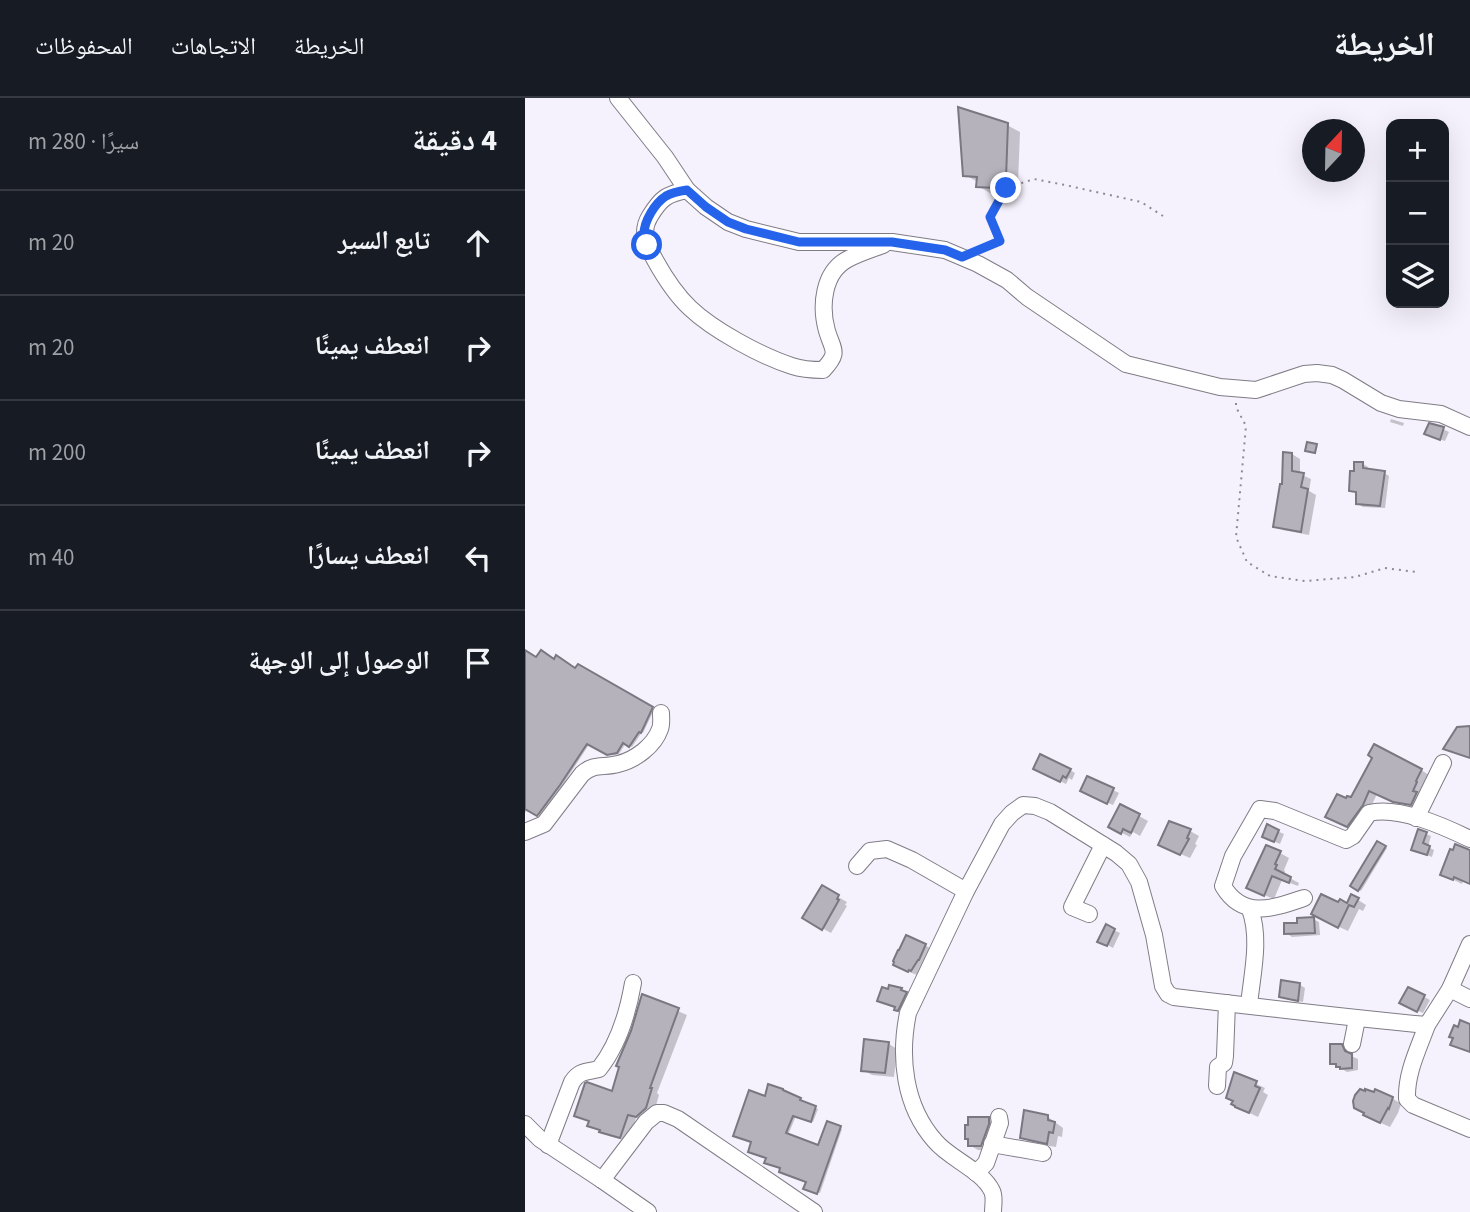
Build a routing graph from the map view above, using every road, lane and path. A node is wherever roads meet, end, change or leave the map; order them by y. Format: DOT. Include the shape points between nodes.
graph roads {
  1 [pos="618,98"];
  2 [pos="687,190"];
  3 [pos="1163,216"];
  4 [pos="892,242"];
  5 [pos="962,257"];
  6 [pos="1236,388"];
  7 [pos="1470,428"];
  8 [pos="1416,572"];
  9 [pos="661,713"];
  10 [pos="1443,763"];
  11 [pos="1416,818"];
  12 [pos="525,832"];
  13 [pos="1470,839"];
  14 [pos="1103,845"];
  15 [pos="857,866"];
  16 [pos="965,891"];
  17 [pos="1304,898"];
  18 [pos="1250,909"];
  19 [pos="1089,914"];
  20 [pos="1470,944"];
  21 [pos="633,983"];
  22 [pos="1450,989"];
  23 [pos="1470,999"];
  24 [pos="1227,1003"];
  25 [pos="1248,1005"];
  26 [pos="1357,1019"];
  27 [pos="1427,1025"];
  28 [pos="1352,1044"];
  29 [pos="1217,1086"];
  30 [pos="999,1116"];
  31 [pos="525,1125"];
  32 [pos="1470,1129"];
  33 [pos="992,1144"];
  34 [pos="548,1145"];
  35 [pos="1043,1153"];
  36 [pos="976,1173"];
  37 [pos="603,1180"];
  38 [pos="647,1212"];
  39 [pos="814,1212"];
  40 [pos="993,1212"];
  1 -- 2 [label="street"];
  2 -- 4 [label="street" via="717,215 746,229 799,242"];
  2 -- 4 [label="street" via="663,198 644,234 666,281 713,326 793,367 823,370 833,357 824,298 837,267 846,259"];
  3 -- 5 [label="path" via="1141,202 1034,179 1006,188 997,202 990,217 1000,241"];
  4 -- 5 [label="street"];
  5 -- 6 [label="street" via="1007,280 1126,364"];
  6 -- 7 [label="street" via="1256,390 1304,374 1332,375 1381,403 1441,414"];
  6 -- 8 [label="path" via="1236,407 1246,426 1236,537 1247,562 1270,576 1305,582 1355,577 1385,568"];
  9 -- 12 [label="street" via="661,727 652,744 621,764 589,767 544,824"];
  10 -- 11 [label="street"];
  11 -- 13 [label="street"];
  11 -- 18 [label="street" via="1396,811 1369,813 1346,840 1260,809 1233,856 1223,886"];
  14 -- 16 [label="street" via="1050,812 1023,805 1002,824"];
  14 -- 19 [label="street" via="1072,906"];
  14 -- 24 [label="street" via="1129,864 1139,883 1168,994"];
  15 -- 16 [label="street" via="870,851 887,849"];
  16 -- 36 [label="street" via="908,1013 904,1058 909,1093 924,1126 936,1143"];
  17 -- 18 [label="street" via="1278,907"];
  18 -- 25 [label="street" via="1255,937"];
  20 -- 22 [label="street"];
  21 -- 34 [label="street" via="610,1052 599,1069 576,1075"];
  22 -- 23 [label="street"];
  22 -- 27 [label="street"];
  24 -- 25 [label="street"];
  24 -- 29 [label="street" via="1225,1056 1218,1067"];
  25 -- 26 [label="street"];
  26 -- 27 [label="street"];
  26 -- 28 [label="street"];
  27 -- 32 [label="street" via="1406,1085 1407,1099"];
  30 -- 33 [label="street"];
  31 -- 34 [label="street"];
  33 -- 35 [label="street"];
  33 -- 36 [label="street" via="986,1163"];
  34 -- 37 [label="street"];
  36 -- 40 [label="street" via="993,1193"];
  37 -- 38 [label="street"];
  37 -- 39 [label="street" via="646,1122 664,1113"];
}
